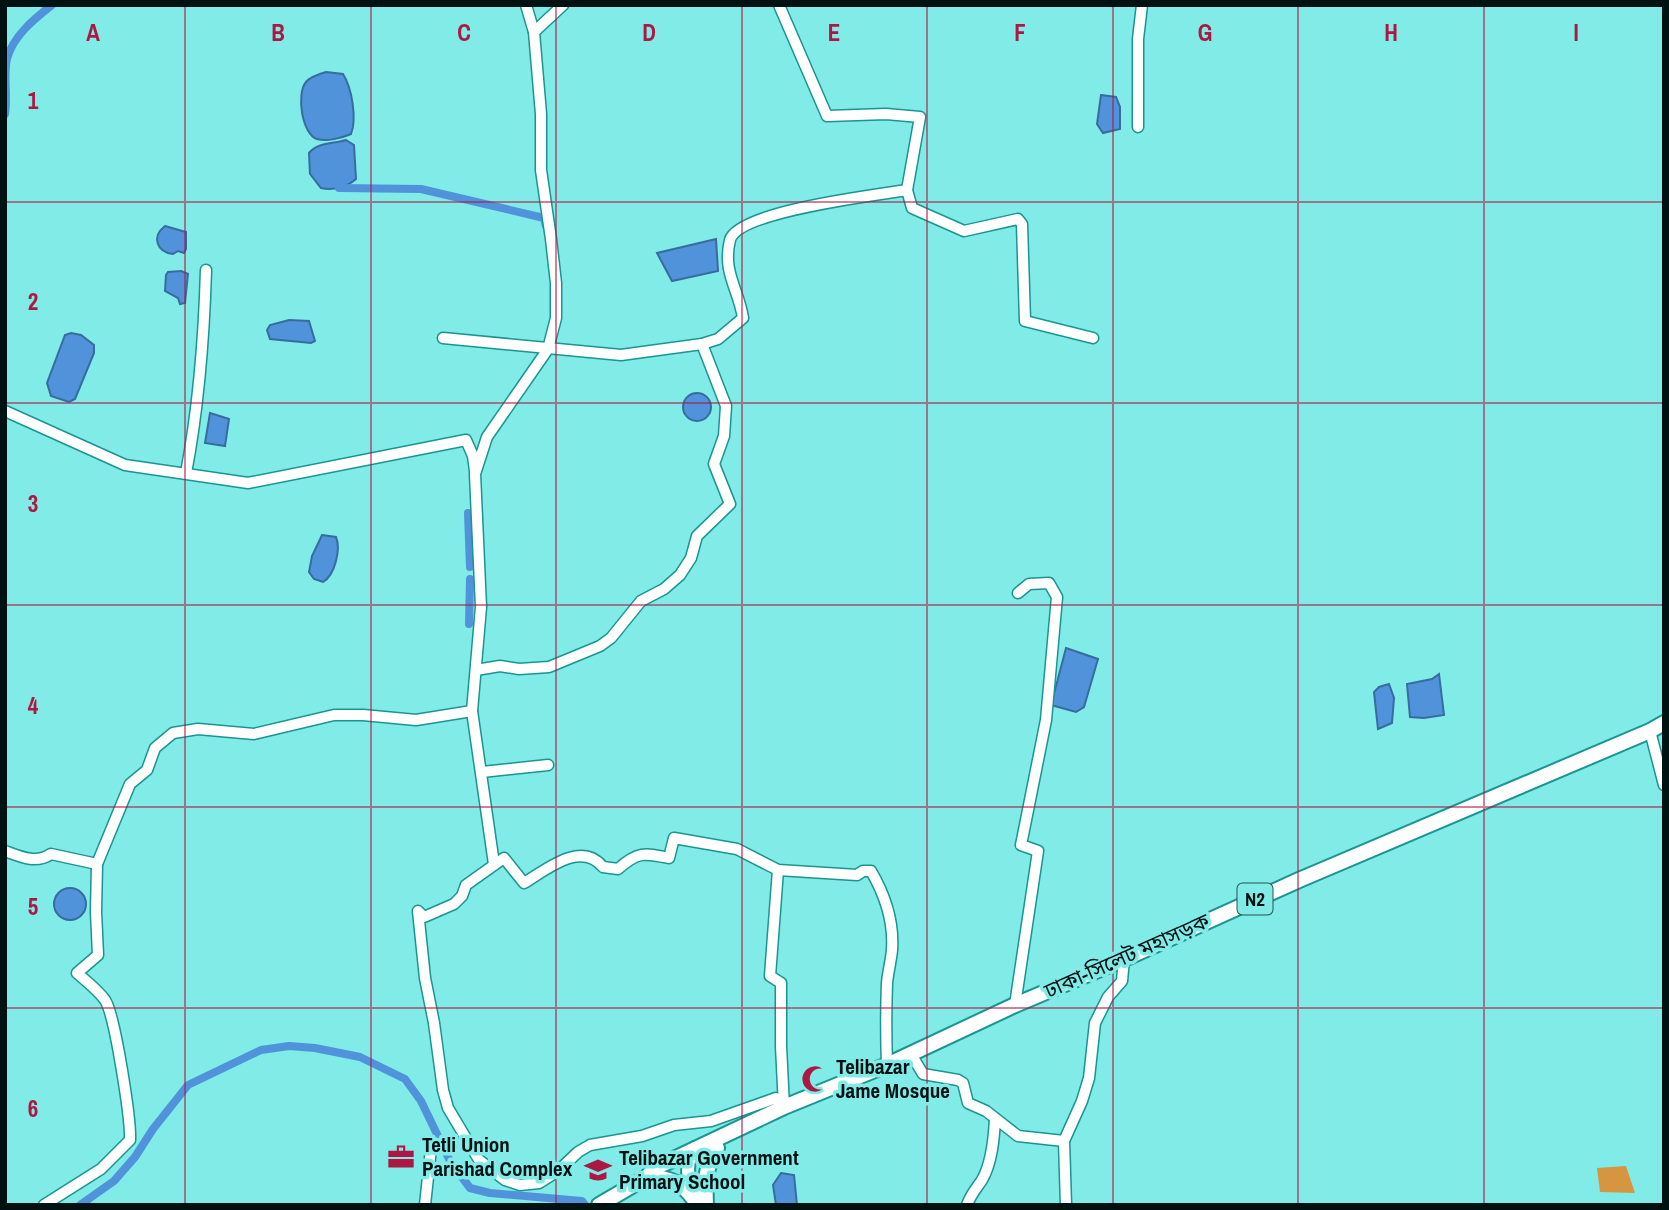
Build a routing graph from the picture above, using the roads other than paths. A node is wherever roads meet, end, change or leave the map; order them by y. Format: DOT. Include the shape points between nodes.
graph roads {
  1 [pos="526,5"];
  2 [pos="563,5"];
  3 [pos="779,5"];
  4 [pos="1142,5"];
  5 [pos="534,33"];
  6 [pos="1138,127"];
  7 [pos="907,190"];
  8 [pos="206,270"];
  9 [pos="443,338"];
  10 [pos="1093,338"];
  11 [pos="702,344"];
  12 [pos="548,349"];
  13 [pos="5,411"];
  14 [pos="186,473"];
  15 [pos="475,474"];
  16 [pos="1018,593"];
  17 [pos="475,670"];
  18 [pos="472,711"];
  19 [pos="1664,723"];
  20 [pos="1650,731"];
  21 [pos="548,765"];
  22 [pos="482,772"];
  23 [pos="1664,785"];
  24 [pos="5,851"];
  25 [pos="97,864"];
  26 [pos="494,864"];
  27 [pos="778,870"];
  28 [pos="1124,959"];
  29 [pos="1014,1005"];
  30 [pos="911,1054"];
  31 [pos="887,1065"];
  32 [pos="849,1082"];
  33 [pos="784,1107"];
  34 [pos="995,1119"];
  35 [pos="1064,1141"];
  36 [pos="717,1148"];
  37 [pos="431,1149"];
  38 [pos="682,1159"];
  39 [pos="651,1177"];
  40 [pos="702,1204"];
  41 [pos="44,1205"];
  42 [pos="425,1205"];
  43 [pos="599,1205"];
  44 [pos="967,1205"];
  45 [pos="1066,1205"];
  1 -- 5 [label="street"];
  2 -- 5 [label="street"];
  3 -- 7 [label="street" via="827,116 920,117"];
  4 -- 6 [label="street"];
  5 -- 12 [label="street" via="541,170 556,283 556,318"];
  7 -- 10 [label="street" via="912,208 964,231 1018,219 1022,224 1025,321"];
  7 -- 11 [label="street" via="824,202 736,230 731,237 729,273 743,318 718,339"];
  8 -- 14 [label="street" via="204,342"];
  9 -- 12 [label="street"];
  11 -- 12 [label="street" via="621,355"];
  11 -- 17 [label="street" via="726,405 724,436 714,464 730,504 697,537 680,575 640,601 600,646 549,667"];
  12 -- 15 [label="street" via="487,437"];
  13 -- 14 [label="street" via="125,465"];
  14 -- 15 [label="street" via="248,483 466,440"];
  15 -- 17 [label="street" via="481,607"];
  16 -- 29 [label="street" via="1028,584 1048,583 1057,597 1046,720 1021,845 1038,851"];
  17 -- 18 [label="street"];
  18 -- 22 [label="street"];
  18 -- 25 [label="street" via="416,720 334,715 254,734 198,729 173,733 155,748 147,770 130,784"];
  19 -- 20 [label="highway, ঢাকা-সিলেট মহাসড়ক / N2"];
  20 -- 23 [label="street"];
  20 -- 28 [label="highway, ঢাকা-সিলেট মহাসড়ক / N2"];
  21 -- 22 [label="street"];
  22 -- 26 [label="street"];
  24 -- 25 [label="street" via="27,859 51,854"];
  25 -- 41 [label="street" via="98,955 77,973 106,1000 130,1140 101,1169"];
  26 -- 27 [label="street" via="504,858 524,883 566,858 589,857 603,867 618,869 643,853 669,858 674,838 737,849"];
  26 -- 33 [label="street" via="466,885 454,904 424,917 418,911 443,1090 458,1127 479,1160 505,1180 520,1185 539,1183 590,1145 710,1121 776,1098"];
  27 -- 31 [label="street" via="857,875 871,871 880,886 892,926"];
  27 -- 33 [label="street" via="769,976 781,983"];
  28 -- 29 [label="highway, ঢাকা-সিলেট মহাসড়ক / N2"];
  28 -- 35 [label="street" via="1122,981 1095,1023 1082,1101"];
  29 -- 30 [label="highway, ঢাকা-সিলেট মহাসড়ক / N2"];
  30 -- 31 [label="highway, ঢাকা-সিলেট মহাসড়ক / N2"];
  30 -- 34 [label="street" via="923,1074 963,1083 968,1103"];
  31 -- 32 [label="highway, ঢাকা-সিলেট মহাসড়ক / N2"];
  32 -- 33 [label="highway, ঢাকা-সিলেট মহাসড়ক / N2"];
  32 -- 36 [label="highway" via="831,1096"];
  33 -- 38 [label="highway, ঢাকা-সিলেট মহাসড়ক / N2" via="695,1148"];
  34 -- 35 [label="street" via="1018,1136"];
  34 -- 44 [label="street" via="990,1159"];
  35 -- 45 [label="street"];
  36 -- 38 [label="highway"];
  36 -- 40 [label="highway" via="707,1171"];
  37 -- 42 [label="street"];
  38 -- 39 [label="highway"];
  38 -- 40 [label="main road"];
  39 -- 40 [label="highway" via="673,1180"];
  39 -- 43 [label="highway"];
}
